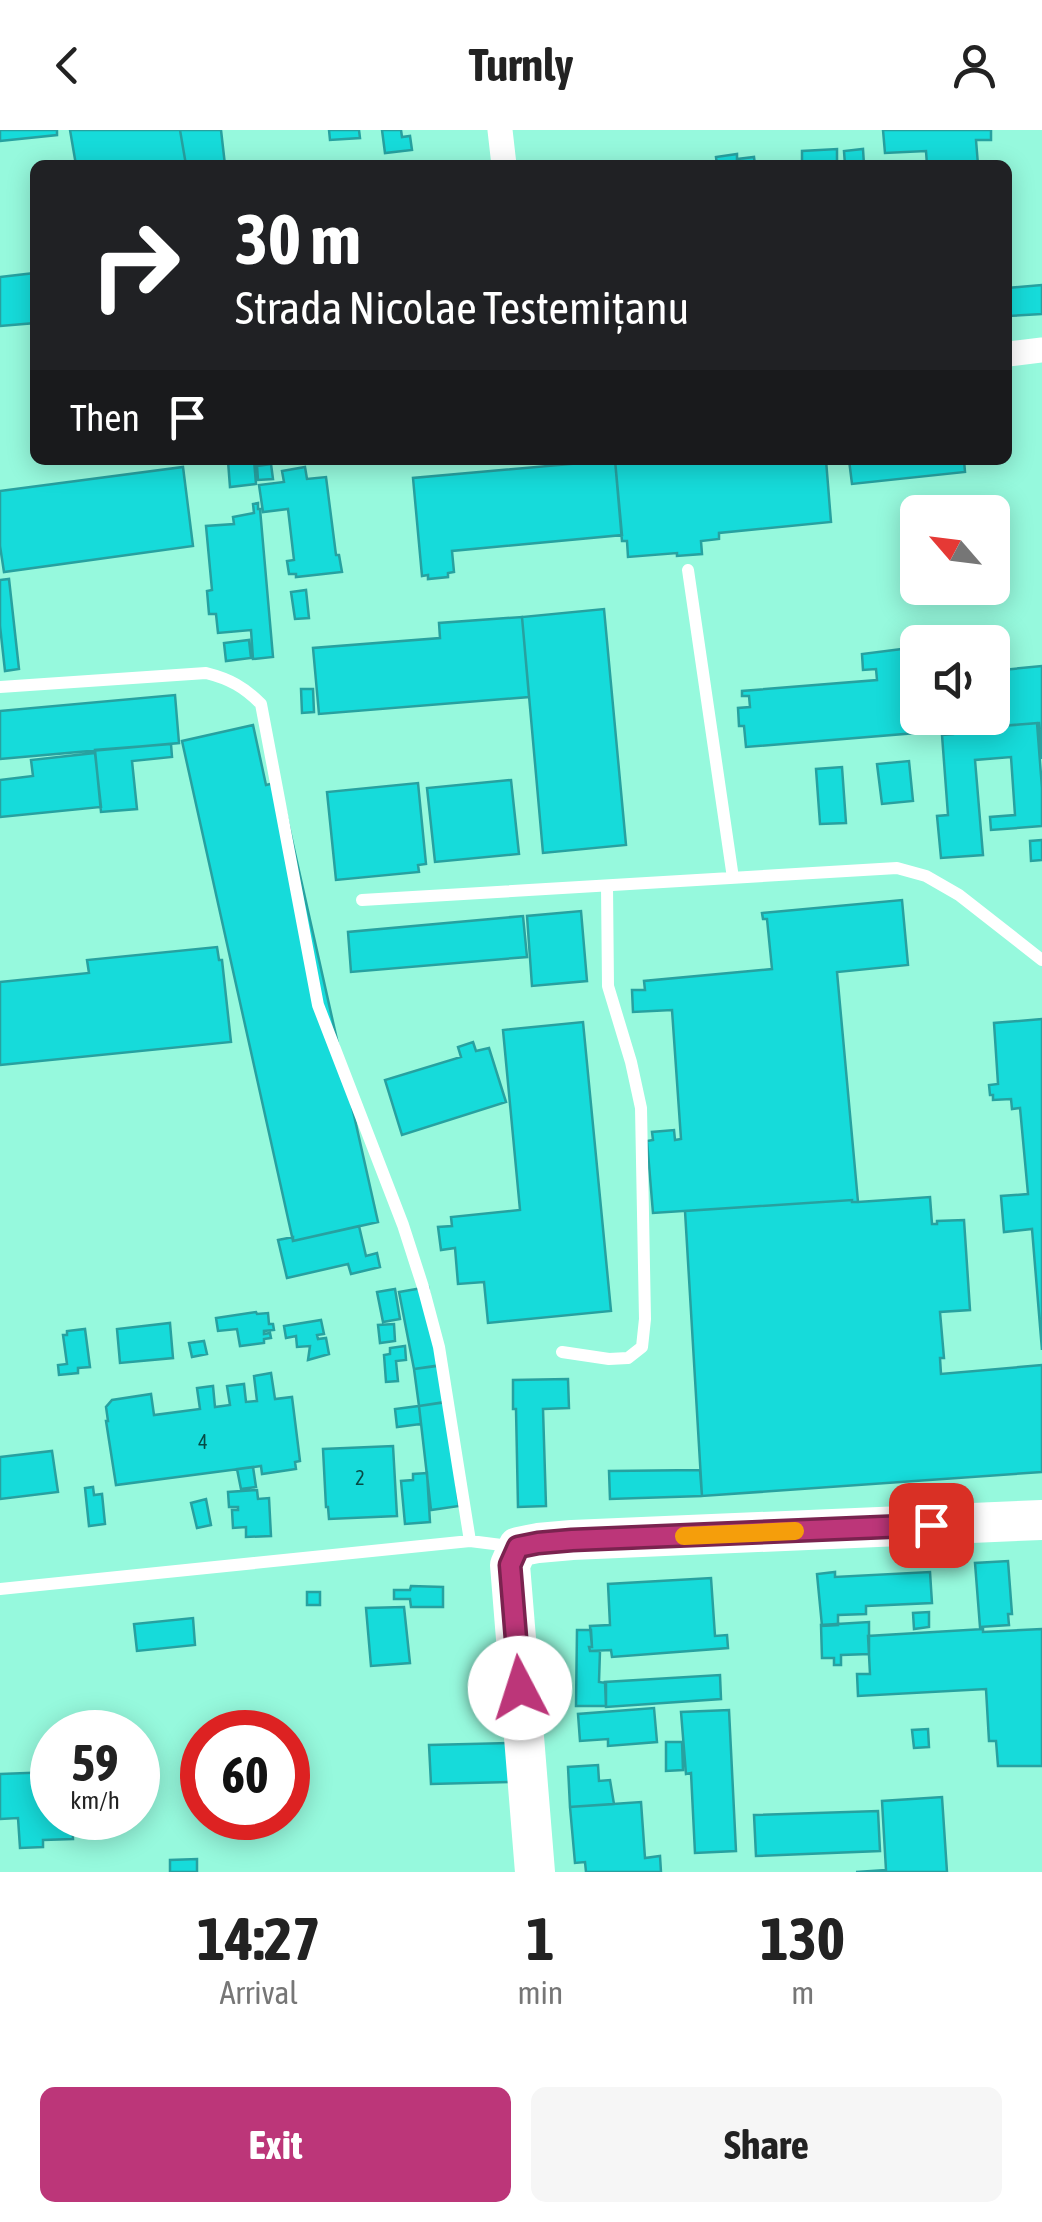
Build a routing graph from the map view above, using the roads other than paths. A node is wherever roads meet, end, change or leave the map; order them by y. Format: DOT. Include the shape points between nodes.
graph roads {
  1 [pos="500,130"];
  2 [pos="503,160"];
  3 [pos="1042,350"];
  4 [pos="1012,354"];
  5 [pos="688,570"];
  6 [pos="0,687"];
  7 [pos="733,878"];
  8 [pos="606,886"];
  9 [pos="362,900"];
  10 [pos="1042,960"];
  11 [pos="562,1352"];
  12 [pos="1042,1520"];
  13 [pos="470,1541"];
  14 [pos="518,1547"];
  15 [pos="0,1589"];
  16 [pos="535,1872"];
  1 -- 2 [label="street"];
  3 -- 4 [label="street"];
  5 -- 7 [label="lane"];
  6 -- 13 [label="lane" via="206,672 230,678 260,704 318,1005 403,1226 440,1348"];
  7 -- 8 [label="lane"];
  7 -- 10 [label="lane" via="897,868 959,895"];
  8 -- 9 [label="lane"];
  8 -- 11 [label="lane" via="608,986 641,1108 645,1319 642,1347 628,1358"];
  12 -- 14 [label="main road"];
  13 -- 14 [label="lane"];
  13 -- 15 [label="lane"];
  14 -- 16 [label="main road" via="510,1565"];
}
